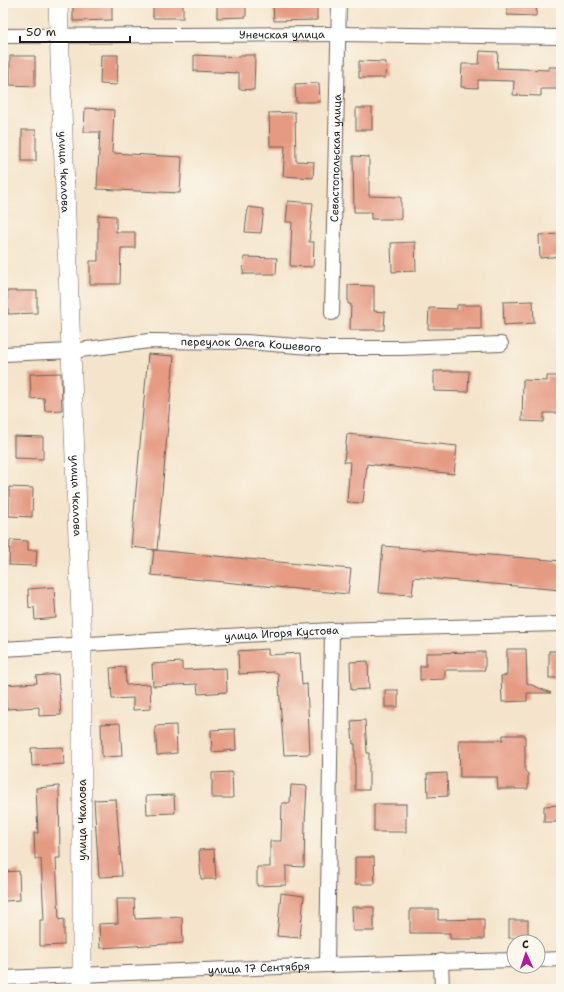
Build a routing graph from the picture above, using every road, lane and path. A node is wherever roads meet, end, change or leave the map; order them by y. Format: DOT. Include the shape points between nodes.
graph roads {
  1 [pos="58,3"];
  2 [pos="339,3"];
  3 [pos="339,34"];
  4 [pos="3,36"];
  5 [pos="60,36"];
  6 [pos="561,37"];
  7 [pos="332,313"];
  8 [pos="501,344"];
  9 [pos="72,351"];
  10 [pos="3,354"];
  11 [pos="561,624"];
  12 [pos="332,630"];
  13 [pos="82,644"];
  14 [pos="3,649"];
  15 [pos="561,959"];
  16 [pos="506,960"];
  17 [pos="546,960"];
  18 [pos="441,961"];
  19 [pos="327,965"];
  20 [pos="3,978"];
  21 [pos="83,981"];
  22 [pos="442,989"];
  1 -- 5 [label="street, улица Чкалова"];
  2 -- 3 [label="street, Севастопольская улица"];
  3 -- 5 [label="street, Унечская улица"];
  3 -- 6 [label="street, Унечская улица"];
  3 -- 7 [label="street, Севастопольская улица"];
  4 -- 5 [label="street, Унечская улица"];
  5 -- 9 [label="street, улица Чкалова"];
  8 -- 9 [label="street, переулок Олега Кошевого" via="323,348 246,342 149,340"];
  9 -- 10 [label="street, переулок Олега Кошевого"];
  9 -- 13 [label="street, улица Чкалова"];
  11 -- 12 [label="street, улица Игоря Кустова"];
  12 -- 13 [label="street, улица Игоря Кустова"];
  12 -- 19 [label="street"];
  13 -- 14 [label="street, улица Игоря Кустова"];
  13 -- 21 [label="street, улица Чкалова"];
  15 -- 17 [label="street"];
  16 -- 18 [label="street, улица 17 Сентября"];
  18 -- 19 [label="street, улица 17 Сентября"];
  18 -- 22 [label="street"];
  19 -- 21 [label="street, улица 17 Сентября"];
  20 -- 21 [label="street, улица 17 Сентября"];
}
